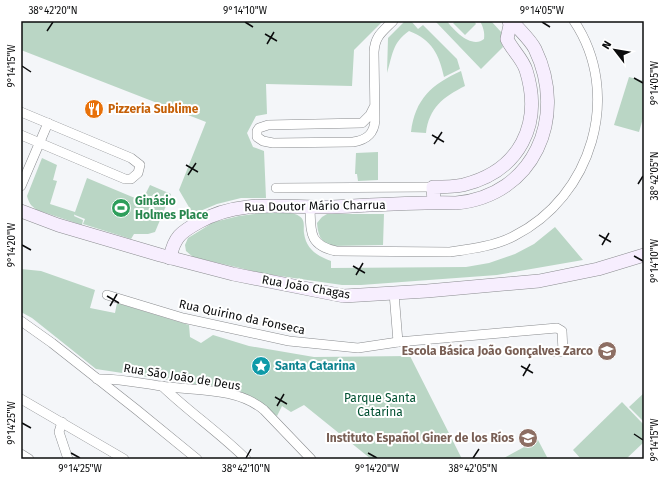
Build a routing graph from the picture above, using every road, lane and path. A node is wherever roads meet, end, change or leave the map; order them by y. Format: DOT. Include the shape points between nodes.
graph roads {
  1 [pos="393,21"];
  2 [pos="510,21"];
  3 [pos="574,21"];
  4 [pos="523,34"];
  5 [pos="507,39"];
  6 [pos="374,107"];
  7 [pos="21,112"];
  8 [pos="48,123"];
  9 [pos="21,135"];
  10 [pos="39,143"];
  11 [pos="21,186"];
  12 [pos="433,187"];
  13 [pos="447,187"];
  14 [pos="276,188"];
  15 [pos="434,202"];
  16 [pos="448,202"];
  17 [pos="310,208"];
  18 [pos="21,211"];
  19 [pos="644,255"];
  20 [pos="170,258"];
  21 [pos="394,293"];
  22 [pos="107,295"];
  23 [pos="21,321"];
  24 [pos="398,342"];
  25 [pos="555,352"];
  26 [pos="97,379"];
  27 [pos="162,386"];
  28 [pos="21,399"];
  29 [pos="62,422"];
  30 [pos="21,455"];
  31 [pos="29,459"];
  32 [pos="68,459"];
  33 [pos="124,459"];
  34 [pos="197,459"];
  35 [pos="246,459"];
  36 [pos="311,459"];
  1 -- 6 [label="street" via="375,43"];
  2 -- 4 [label="street, Rua Doutor Mário Charrua"];
  2 -- 5 [label="street, Rua Doutor Mário Charrua"];
  3 -- 17 [label="street" via="585,42 596,80 598,107 594,135 574,182 540,221 513,237 465,250 336,251 326,249 314,238 311,233"];
  4 -- 5 [label="street" via="515,33"];
  4 -- 16 [label="street, Rua Doutor Mário Charrua" via="534,48 546,84 547,113 541,141 519,174 493,194 466,202"];
  5 -- 13 [label="street, Rua Doutor Mário Charrua" via="523,62 529,81 532,116 528,131 515,154 496,171 463,185"];
  6 -- 6 [label="street" via="362,123 268,125 259,128 257,137 273,143 360,141 371,134 374,128"];
  7 -- 8 [label="street"];
  8 -- 10 [label="street"];
  8 -- 10 [label="street" via="135,160 140,165 138,173 131,180 125,179"];
  9 -- 10 [label="street"];
  10 -- 11 [label="street"];
  12 -- 13 [label="street, Rua Doutor Mário Charrua"];
  12 -- 14 [label="street, Rua Doutor Mário Charrua"];
  12 -- 15 [label="street"];
  13 -- 16 [label="street"];
  15 -- 16 [label="street, Rua Doutor Mário Charrua"];
  15 -- 17 [label="street, Rua Doutor Mário Charrua"];
  17 -- 20 [label="street, Rua Doutor Mário Charrua" via="247,206 214,215 177,237"];
  18 -- 20 [label="street, Rua João Chagas" via="58,225"];
  19 -- 21 [label="street, Rua João Chagas" via="598,269 539,280"];
  20 -- 21 [label="street, Rua João Chagas" via="233,274 344,296"];
  21 -- 24 [label="street"];
  22 -- 24 [label="street, Rua Quirino da Fonseca" via="183,318 289,341 358,348"];
  23 -- 26 [label="street"];
  24 -- 25 [label="street, Rua Quirino da Fonseca" via="557,328 562,332 563,352"];
  26 -- 27 [label="street, Rua São João de Deus"];
  26 -- 34 [label="street"];
  27 -- 35 [label="street"];
  27 -- 36 [label="street, Rua São João de Deus" via="228,394 259,406"];
  28 -- 29 [label="street"];
  29 -- 32 [label="street" via="59,432"];
  29 -- 33 [label="street"];
  30 -- 31 [label="street"];
}
